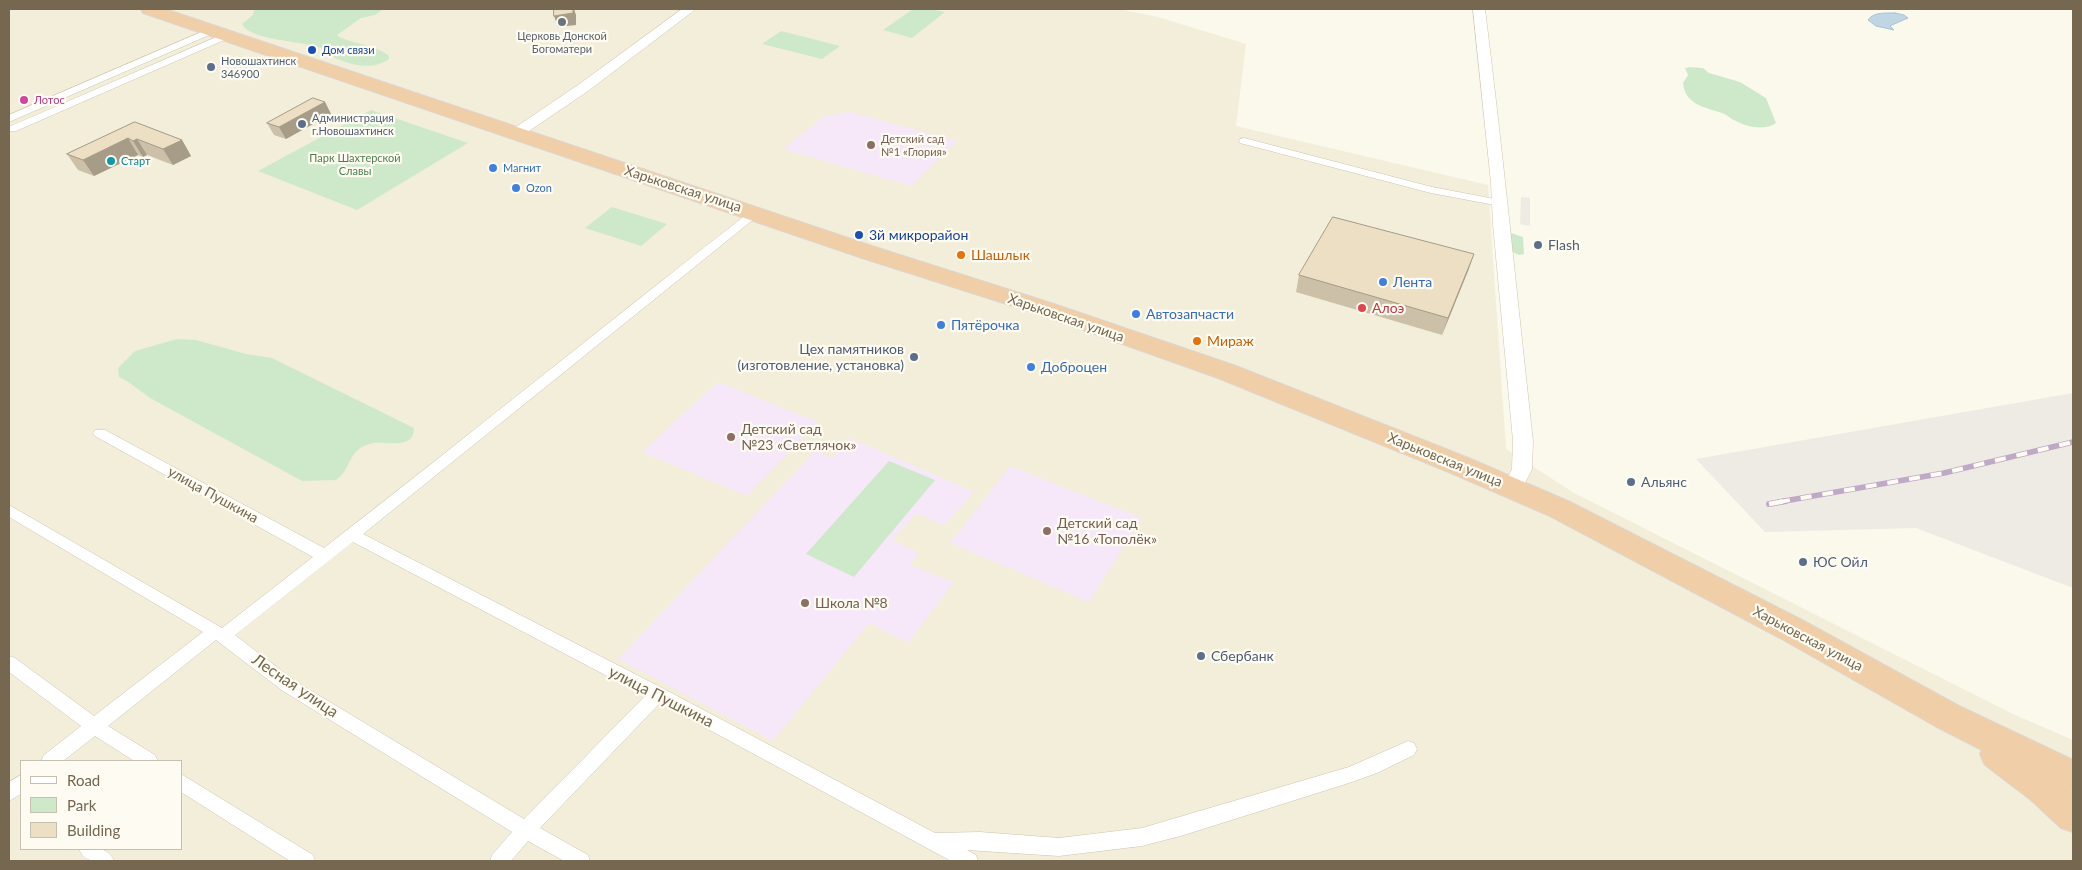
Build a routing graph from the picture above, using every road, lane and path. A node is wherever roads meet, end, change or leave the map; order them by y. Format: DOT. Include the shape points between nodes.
graph roads {
  1 [pos="149,9"];
  2 [pos="690,9"];
  3 [pos="1479,9"];
  4 [pos="220,33"];
  5 [pos="10,125"];
  6 [pos="518,132"];
  7 [pos="1244,140"];
  8 [pos="1500,202"];
  9 [pos="754,213"];
  10 [pos="100,433"];
  11 [pos="1513,488"];
  12 [pos="9,510"];
  13 [pos="352,535"];
  14 [pos="325,556"];
  15 [pos="219,634"];
  16 [pos="9,663"];
  17 [pos="658,694"];
  18 [pos="1947,716"];
  19 [pos="94,726"];
  20 [pos="1408,749"];
  21 [pos="51,760"];
  22 [pos="147,760"];
  23 [pos="2073,776"];
  24 [pos="182,783"];
  25 [pos="20,784"];
  26 [pos="9,793"];
  27 [pos="20,800"];
  28 [pos="2073,816"];
  29 [pos="526,830"];
  30 [pos="932,842"];
  31 [pos="89,850"];
  32 [pos="105,861"];
  33 [pos="306,861"];
  34 [pos="499,861"];
  35 [pos="581,861"];
  36 [pos="969,861"];
  1 -- 4 [label="highway, Харьковская улица"];
  2 -- 6 [label="main road" via="584,88"];
  3 -- 8 [label="main road"];
  4 -- 5 [label="street"];
  4 -- 5 [label="street"];
  4 -- 6 [label="highway, Харьковская улица"];
  6 -- 9 [label="highway, Харьковская улица"];
  7 -- 8 [label="street" via="1432,190"];
  8 -- 11 [label="main road" via="1523,441 1522,469"];
  9 -- 11 [label="highway, Харьковская улица" via="1226,372"];
  9 -- 13 [label="street"];
  10 -- 14 [label="street, улица Пушкина"];
  11 -- 18 [label="highway, Харьковская улица" via="1592,524"];
  12 -- 15 [label="street, Лесная улица"];
  13 -- 14 [label="street"];
  13 -- 17 [label="street, улица Пушкина"];
  14 -- 15 [label="street"];
  15 -- 19 [label="street"];
  15 -- 29 [label="street, Лесная улица" via="289,686"];
  16 -- 19 [label="street"];
  17 -- 29 [label="street"];
  17 -- 30 [label="street, улица Пушкина"];
  18 -- 23 [label="highway"];
  18 -- 28 [label="highway"];
  19 -- 21 [label="street"];
  19 -- 22 [label="street"];
  20 -- 30 [label="street" via="1349,775 1142,837 1059,847 980,841"];
  24 -- 33 [label="street"];
  25 -- 26 [label="street"];
  26 -- 27 [label="street"];
  29 -- 34 [label="street"];
  29 -- 35 [label="street, Лесная улица"];
  30 -- 36 [label="street, улица Пушкина"];
  31 -- 32 [label="street"];
}
